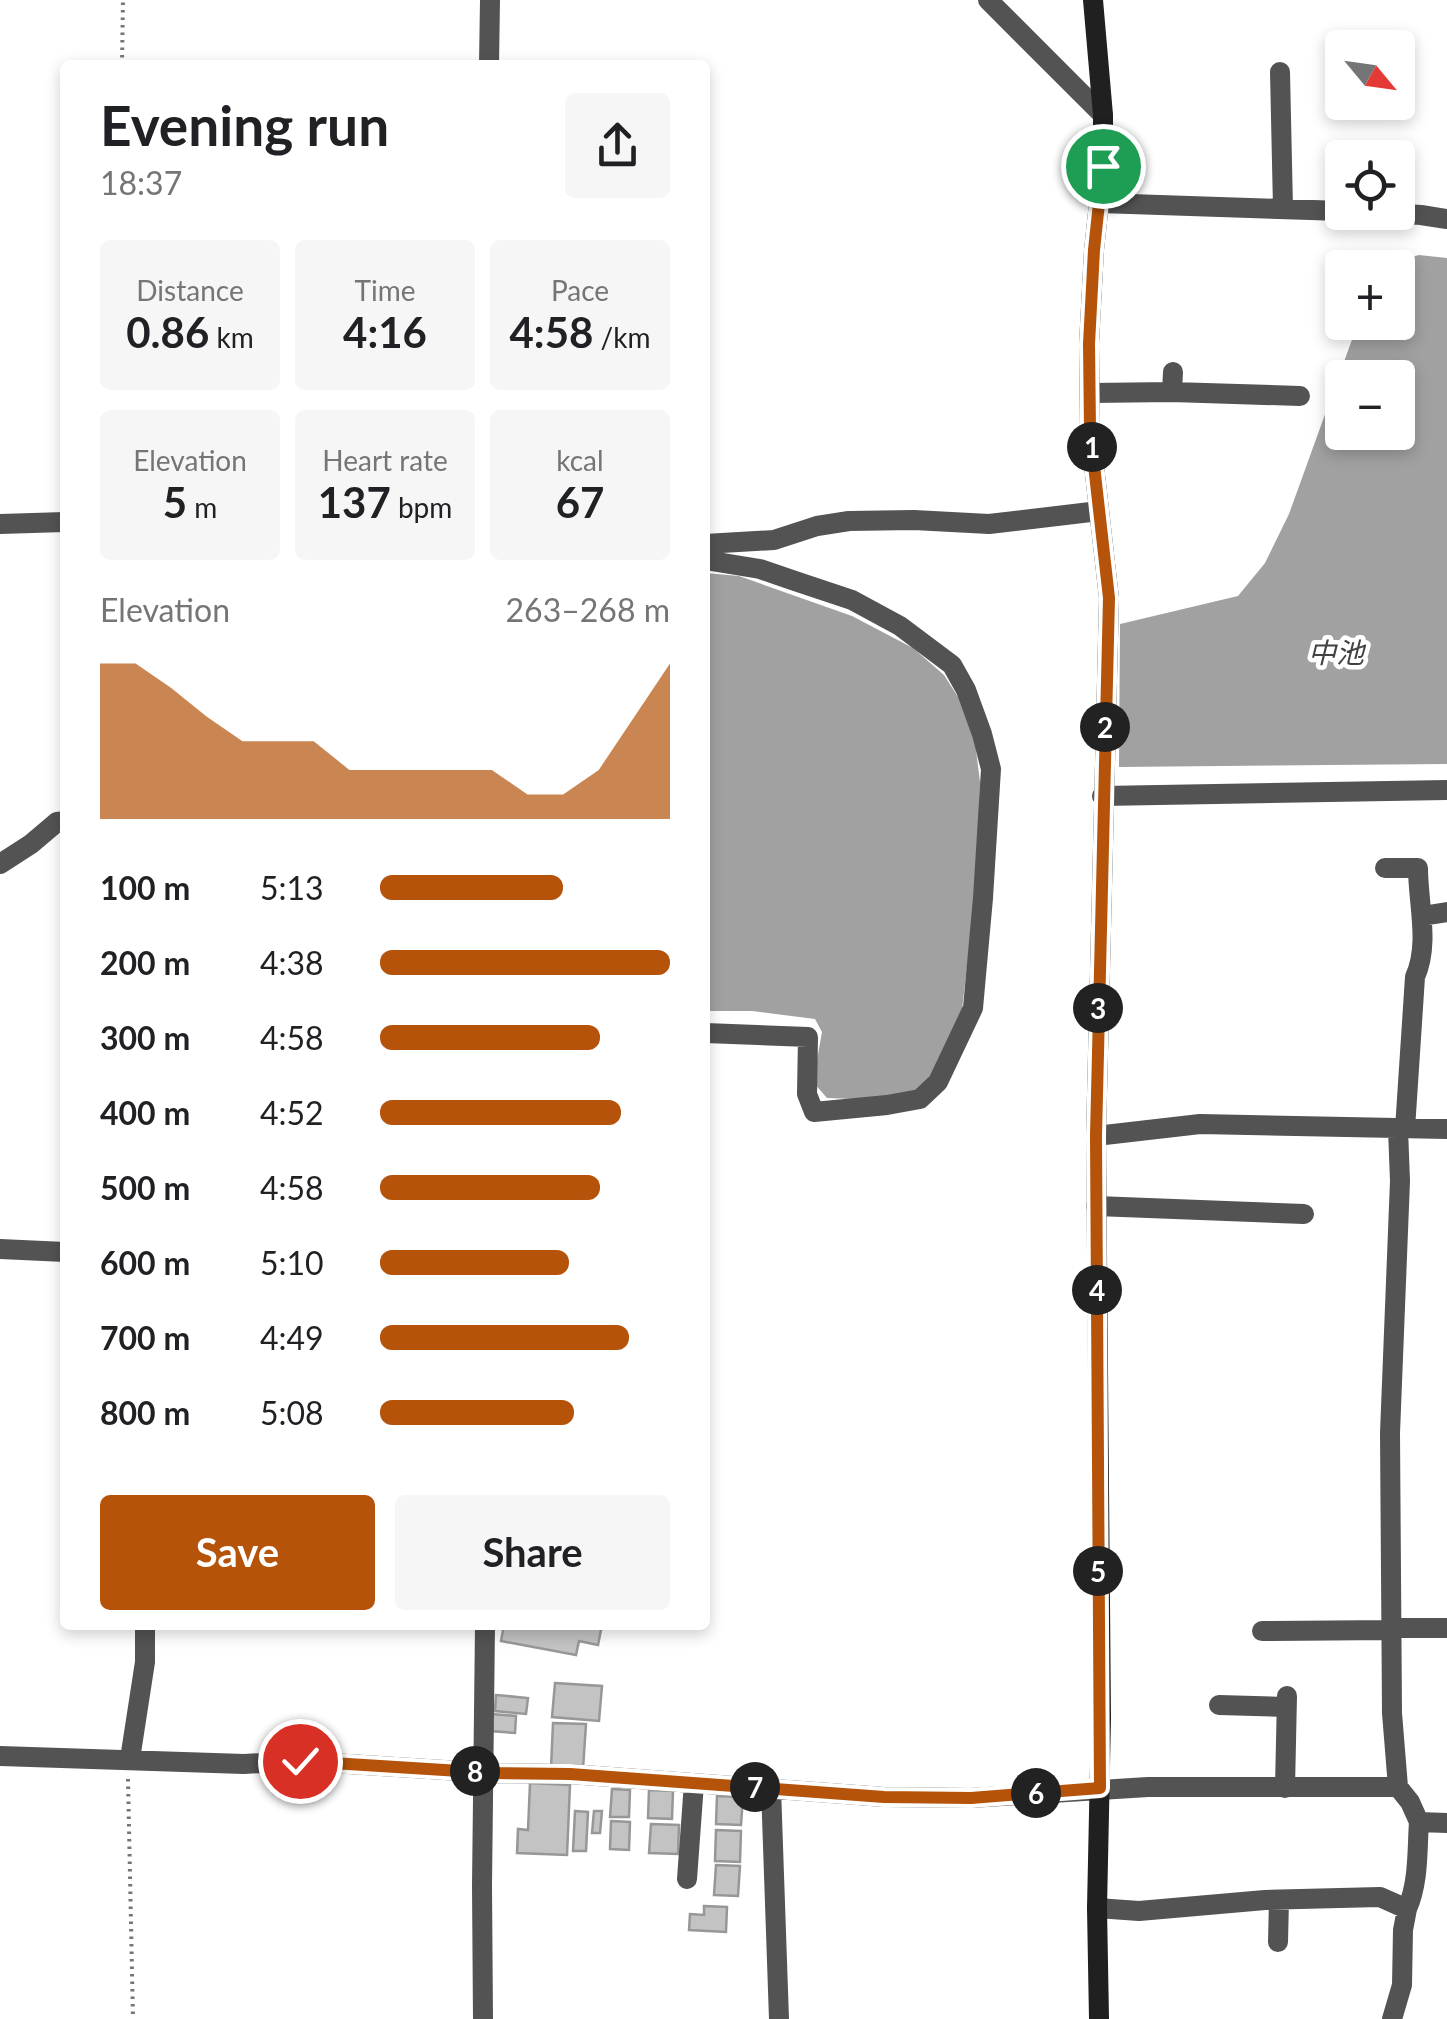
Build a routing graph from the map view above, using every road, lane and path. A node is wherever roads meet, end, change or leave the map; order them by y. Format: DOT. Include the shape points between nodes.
graph roads {
  1 [pos="123,0"];
  2 [pos="490,0"];
  3 [pos="988,0"];
  4 [pos="1093,0"];
  5 [pos="122,60"];
  6 [pos="489,60"];
  7 [pos="1280,72"];
  8 [pos="1103,115"];
  9 [pos="1100,203"];
  10 [pos="1282,208"];
  11 [pos="1325,210"];
  12 [pos="1415,215"];
  13 [pos="1447,219"];
  14 [pos="1090,393"];
  15 [pos="1300,396"];
  16 [pos="1099,510"];
  17 [pos="60,522"];
  18 [pos="0,524"];
  19 [pos="710,544"];
  20 [pos="710,561"];
  21 [pos="1447,790"];
  22 [pos="1102,796"];
  23 [pos="60,821"];
  24 [pos="0,864"];
  25 [pos="1386,868"];
  26 [pos="1447,912"];
  27 [pos="1422,916"];
  28 [pos="710,1033"];
  29 [pos="1402,1129"];
  30 [pos="1447,1130"];
  31 [pos="1096,1136"];
  32 [pos="1096,1206"];
  33 [pos="1304,1214"];
  34 [pos="0,1249"];
  35 [pos="60,1252"];
  36 [pos="1447,1628"];
  37 [pos="1391,1629"];
  38 [pos="145,1630"];
  39 [pos="485,1630"];
  40 [pos="1262,1631"];
  41 [pos="1219,1706"];
  42 [pos="0,1756"];
  43 [pos="130,1759"];
  44 [pos="484,1772"];
  45 [pos="694,1783"];
  46 [pos="770,1788"];
  47 [pos="1100,1788"];
  48 [pos="1284,1788"];
  49 [pos="1398,1788"];
  50 [pos="1418,1822"];
  51 [pos="1447,1823"];
  52 [pos="688,1879"];
  53 [pos="1279,1900"];
  54 [pos="1097,1908"];
  55 [pos="1407,1908"];
  56 [pos="1278,1942"];
  57 [pos="133,2019"];
  58 [pos="483,2019"];
  59 [pos="779,2019"];
  60 [pos="1099,2019"];
  61 [pos="1392,2019"];
  1 -- 5 [label="path"];
  2 -- 6 [label="street"];
  3 -- 8 [label="street"];
  4 -- 8 [label="street"];
  7 -- 10 [label="street" via="1289,113"];
  8 -- 9 [label="street"];
  9 -- 10 [label="street"];
  9 -- 14 [label="street"];
  10 -- 11 [label="street"];
  12 -- 13 [label="street"];
  14 -- 15 [label="street" via="1172,382 1254,385"];
  14 -- 16 [label="street"];
  16 -- 19 [label="street" via="989,524 849,521 774,540"];
  16 -- 22 [label="street" via="1109,598"];
  17 -- 18 [label="street"];
  20 -- 28 [label="street" via="760,569 852,600 900,626 952,665 991,769 972,1008 938,1082 920,1099 814,1112 807,1094 808,1037"];
  21 -- 22 [label="street"];
  22 -- 31 [label="street"];
  23 -- 24 [label="street"];
  25 -- 27 [label="street" via="1418,868"];
  26 -- 27 [label="street"];
  27 -- 29 [label="street"];
  29 -- 30 [label="street"];
  29 -- 31 [label="street" via="1200,1124"];
  29 -- 37 [label="street" via="1390,1433"];
  31 -- 32 [label="street"];
  32 -- 33 [label="street"];
  32 -- 47 [label="street"];
  34 -- 35 [label="street"];
  36 -- 37 [label="street"];
  37 -- 40 [label="street"];
  37 -- 49 [label="street"];
  38 -- 43 [label="street"];
  39 -- 44 [label="street"];
  41 -- 48 [label="street" via="1286,1701"];
  42 -- 43 [label="street"];
  43 -- 44 [label="street"];
  43 -- 57 [label="path"];
  44 -- 45 [label="street"];
  44 -- 58 [label="street"];
  45 -- 46 [label="street"];
  45 -- 52 [label="street"];
  46 -- 47 [label="street" via="971,1798"];
  46 -- 59 [label="street"];
  47 -- 48 [label="street"];
  47 -- 54 [label="street"];
  48 -- 49 [label="street"];
  49 -- 50 [label="street"];
  50 -- 51 [label="street"];
  50 -- 55 [label="street"];
  53 -- 54 [label="street"];
  53 -- 55 [label="street" via="1380,1898"];
  53 -- 56 [label="street"];
  54 -- 60 [label="street"];
  55 -- 61 [label="street" via="1402,1985"];
}
